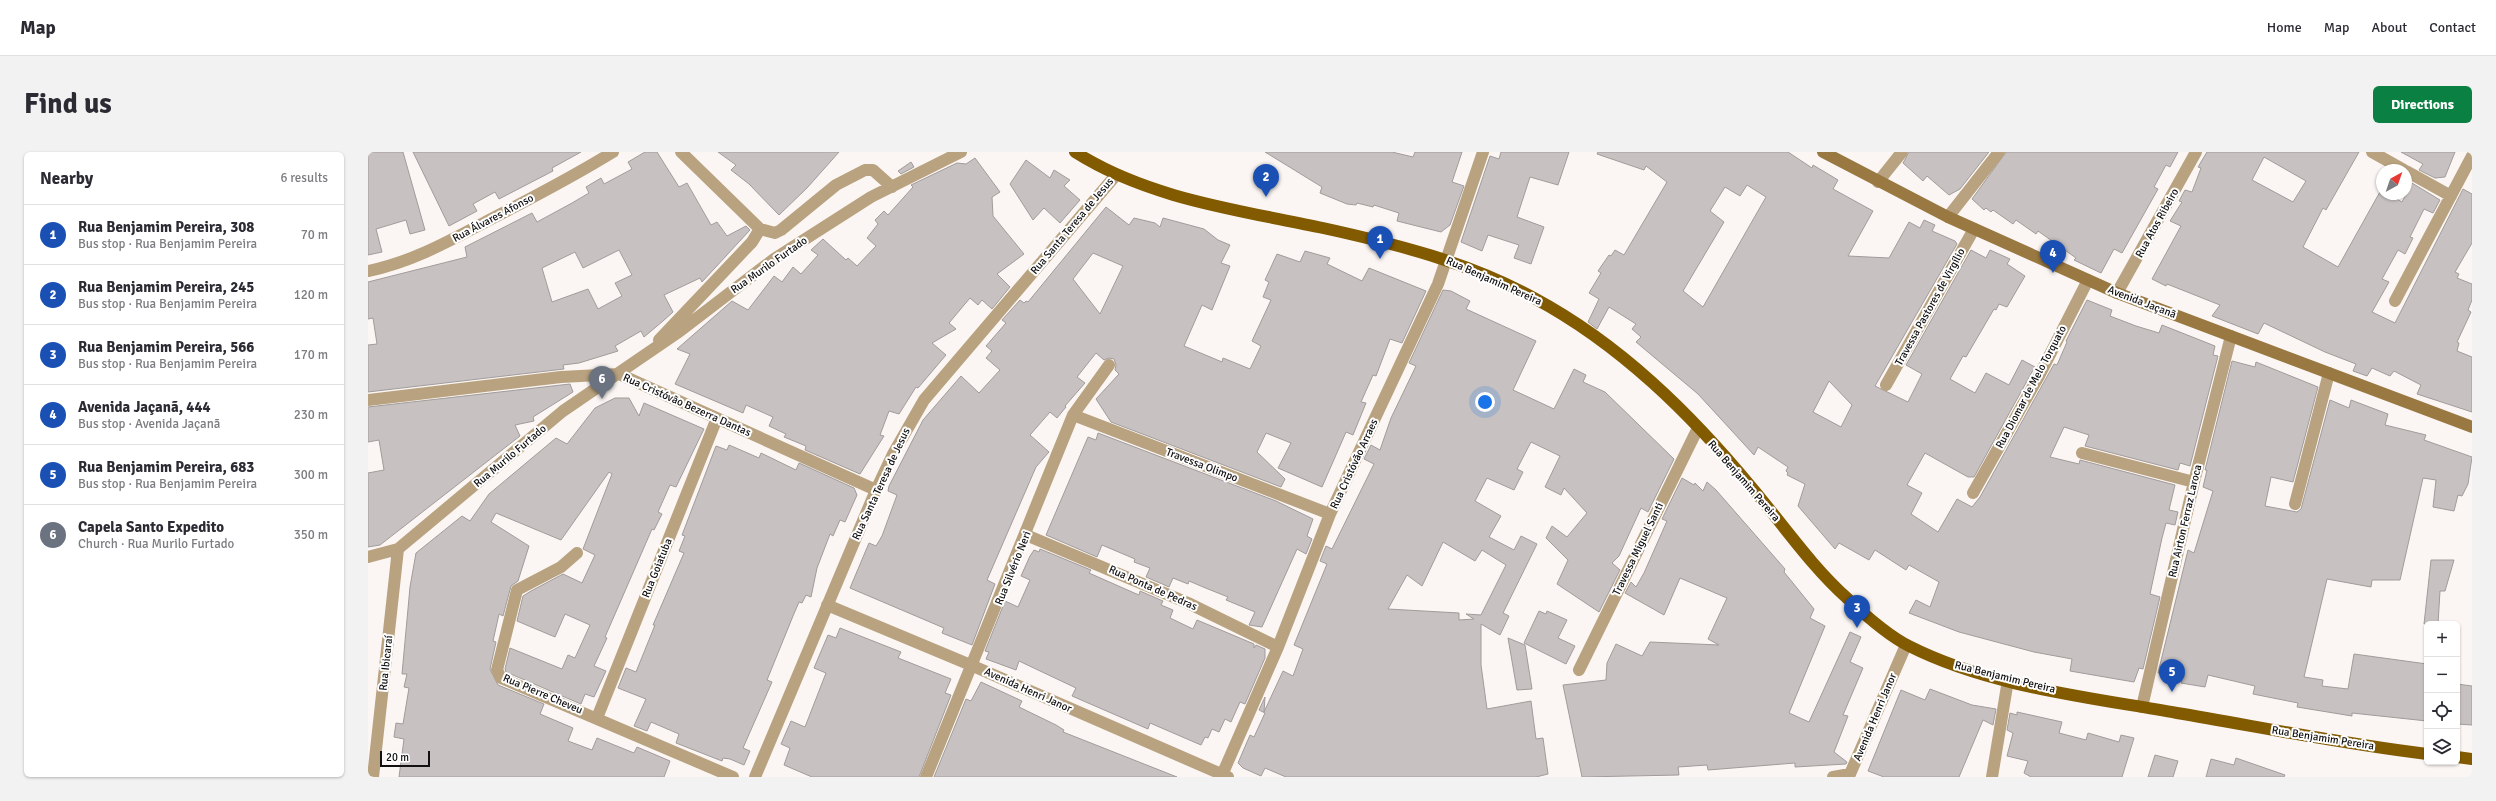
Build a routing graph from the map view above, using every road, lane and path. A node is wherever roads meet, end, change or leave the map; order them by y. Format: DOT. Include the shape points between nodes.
graph roads {
  1 [pos="613,152"];
  2 [pos="681,152"];
  3 [pos="961,152"];
  4 [pos="1075,152"];
  5 [pos="1484,152"];
  6 [pos="1824,152"];
  7 [pos="1902,152"];
  8 [pos="1999,152"];
  9 [pos="2196,152"];
  10 [pos="2372,152"];
  11 [pos="2472,156"];
  12 [pos="2394,164"];
  13 [pos="2412,174"];
  14 [pos="1116,175"];
  15 [pos="1878,182"];
  16 [pos="892,187"];
  17 [pos="2451,196"];
  18 [pos="1948,217"];
  19 [pos="760,229"];
  20 [pos="1974,229"];
  21 [pos="1448,260"];
  22 [pos="368,271"];
  23 [pos="2088,280"];
  24 [pos="2118,293"];
  25 [pos="2395,301"];
  26 [pos="2231,336"];
  27 [pos="650,350"];
  28 [pos="1109,365"];
  29 [pos="2329,373"];
  30 [pos="619,374"];
  31 [pos="1886,386"];
  32 [pos="368,400"];
  33 [pos="1073,415"];
  34 [pos="717,418"];
  35 [pos="2472,427"];
  36 [pos="1698,428"];
  37 [pos="2082,454"];
  38 [pos="2194,482"];
  39 [pos="876,490"];
  40 [pos="1973,493"];
  41 [pos="2295,504"];
  42 [pos="1330,514"];
  43 [pos="1026,535"];
  44 [pos="398,549"];
  45 [pos="577,553"];
  46 [pos="368,557"];
  47 [pos="827,605"];
  48 [pos="1906,645"];
  49 [pos="1278,647"];
  50 [pos="973,666"];
  51 [pos="1578,670"];
  52 [pos="2008,680"];
  53 [pos="2142,707"];
  54 [pos="597,718"];
  55 [pos="373,728"];
  56 [pos="2424,754"];
  57 [pos="2460,757"];
  58 [pos="2472,759"];
  59 [pos="1225,776"];
  60 [pos="373,777"];
  61 [pos="734,777"];
  62 [pos="754,777"];
  63 [pos="926,777"];
  64 [pos="1833,777"];
  65 [pos="1992,777"];
  1 -- 22 [label="street, Rua Álvares Afonso" via="433,249 388,267"];
  2 -- 19 [label="street"];
  3 -- 16 [label="street, Rua Murilo Furtado"];
  4 -- 14 [label="main road, Rua Benjamim Pereira"];
  5 -- 21 [label="street, Rua Cristóvão Arraes"];
  6 -- 15 [label="street, Avenida Jaçanã"];
  7 -- 15 [label="street"];
  8 -- 18 [label="street"];
  9 -- 24 [label="street, Rua Atos Ribeiro"];
  10 -- 12 [label="street"];
  11 -- 17 [label="street"];
  13 -- 17 [label="street"];
  14 -- 21 [label="main road, Rua Benjamim Pereira" via="1177,196 1339,232"];
  14 -- 39 [label="street, Rua Santa Teresa de Jesus" via="924,400"];
  15 -- 18 [label="street, Avenida Jaçanã"];
  16 -- 19 [label="street, Rua Murilo Furtado" via="873,170 865,170 824,194 781,230 775,233"];
  16 -- 27 [label="street, Rua Murilo Furtado" via="871,197 774,259"];
  17 -- 25 [label="street"];
  18 -- 20 [label="street, Avenida Jaçanã"];
  19 -- 27 [label="street, Rua Murilo Furtado" via="752,242"];
  20 -- 23 [label="street, Avenida Jaçanã"];
  20 -- 31 [label="street, Travessa Pastores de Virgílio"];
  21 -- 36 [label="main road, Rua Benjamim Pereira" via="1532,297 1574,321 1652,382"];
  21 -- 42 [label="street, Rua Cristóvão Arraes"];
  23 -- 24 [label="street, Avenida Jaçanã"];
  23 -- 40 [label="street, Rua Diomar de Melo Torquato" via="2039,376"];
  24 -- 26 [label="street, Avenida Jaçanã"];
  26 -- 29 [label="street, Avenida Jaçanã"];
  26 -- 38 [label="street, Rua Airton Ferraz Laroca"];
  27 -- 30 [label="street, Rua Murilo Furtado"];
  28 -- 33 [label="street, Rua Silvério Neri"];
  29 -- 35 [label="street, Avenida Jaçanã"];
  29 -- 41 [label="street"];
  30 -- 32 [label="street, Rua Cristóvão Bezerra Dantas" via="561,377"];
  30 -- 34 [label="street, Rua Cristóvão Bezerra Dantas"];
  30 -- 44 [label="street, Rua Murilo Furtado" via="533,435"];
  33 -- 42 [label="street, Travessa Olimpo"];
  33 -- 43 [label="street, Rua Silvério Neri"];
  34 -- 39 [label="street, Rua Cristóvão Bezerra Dantas"];
  34 -- 54 [label="street, Rua Goiatuba"];
  36 -- 48 [label="main road, Rua Benjamim Pereira" via="1725,456 1826,578 1878,625"];
  36 -- 51 [label="street, Travessa Miguel Santi"];
  37 -- 38 [label="street"];
  38 -- 53 [label="street, Rua Airton Ferraz Laroca"];
  39 -- 47 [label="street, Rua Santa Teresa de Jesus"];
  42 -- 49 [label="street, Rua Cristóvão Arraes"];
  43 -- 49 [label="street, Rua Ponta de Pedras" via="1188,603"];
  43 -- 50 [label="street, Rua Silvério Neri"];
  44 -- 46 [label="street, Rua Murilo Furtado"];
  44 -- 55 [label="street, Rua Ibicaraí"];
  45 -- 54 [label="street, Rua Pierre Cheveu" via="561,567 517,590 497,670 501,678"];
  47 -- 50 [label="street, Avenida Henri Janor"];
  47 -- 62 [label="street, Rua Santa Teresa de Jesus"];
  48 -- 52 [label="main road, Rua Benjamim Pereira" via="1954,665"];
  48 -- 64 [label="street, Avenida Henri Janor" via="1850,774"];
  49 -- 59 [label="street, Rua Cristóvão Arraes"];
  50 -- 59 [label="street, Avenida Henri Janor"];
  50 -- 63 [label="street, Rua Silvério Neri"];
  52 -- 53 [label="main road, Rua Benjamim Pereira"];
  52 -- 65 [label="street"];
  53 -- 56 [label="main road, Rua Benjamim Pereira"];
  54 -- 61 [label="street, Rua Pierre Cheveu"];
  55 -- 60 [label="street, Rua Ibicaraí"];
  57 -- 58 [label="main road"];
}
